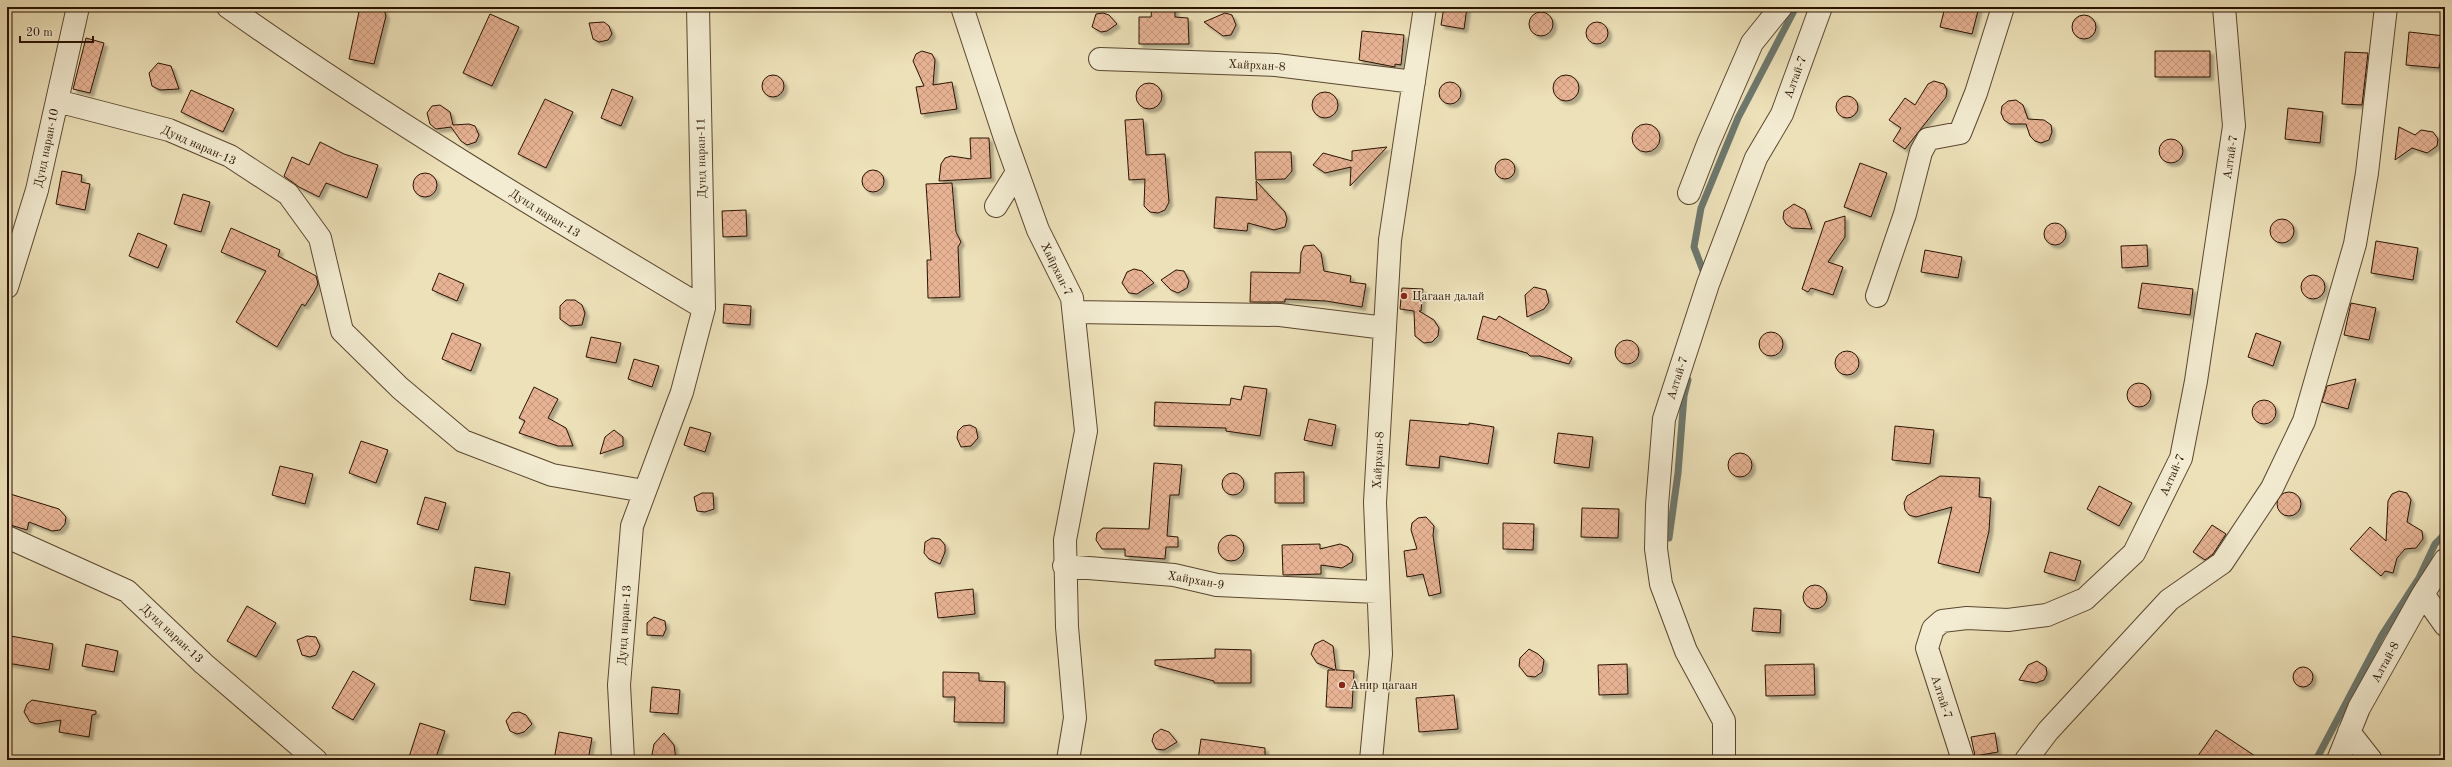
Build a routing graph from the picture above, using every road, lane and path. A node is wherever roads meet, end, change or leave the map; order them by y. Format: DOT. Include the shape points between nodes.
graph roads {
  1 [pos="78,7"];
  2 [pos="228,7"];
  3 [pos="698,7"];
  4 [pos="962,7"];
  5 [pos="1425,7"];
  6 [pos="1781,7"];
  7 [pos="1821,7"];
  8 [pos="2003,7"];
  9 [pos="2224,7"];
  10 [pos="2386,7"];
  11 [pos="1100,59"];
  12 [pos="1414,82"];
  13 [pos="56,100"];
  14 [pos="1016,172"];
  15 [pos="1689,193"];
  16 [pos="996,206"];
  17 [pos="7,287"];
  18 [pos="1877,296"];
  19 [pos="704,308"];
  20 [pos="1074,312"];
  21 [pos="1385,328"];
  22 [pos="644,491"];
  23 [pos="7,537"];
  24 [pos="2445,560"];
  25 [pos="1064,566"];
  26 [pos="1377,592"];
  27 [pos="2423,594"];
  28 [pos="2445,625"];
  29 [pos="2349,732"];
  30 [pos="316,760"];
  31 [pos="623,760"];
  32 [pos="1068,760"];
  33 [pos="1371,760"];
  34 [pos="1724,760"];
  35 [pos="1963,760"];
  36 [pos="2026,760"];
  37 [pos="2338,760"];
  38 [pos="2371,760"];
  1 -- 13 [label="street, Дунд наран-10"];
  2 -- 19 [label="street, Дунд наран-13" via="296,55 438,146"];
  3 -- 19 [label="street, Дунд наран-11"];
  4 -- 14 [label="street, Хайрхан-7"];
  5 -- 12 [label="street, Хайрхан-8"];
  6 -- 15 [label="street" via="1752,43"];
  7 -- 34 [label="street, Алтай-7" via="1782,114 1756,158 1708,284 1664,419 1656,549 1661,584 1686,651 1724,721"];
  8 -- 18 [label="street" via="1976,93 1960,133 1928,139 1920,152 1905,214"];
  9 -- 35 [label="street, Алтай-7" via="2234,126 2182,458 2134,553 2085,599 2047,615 2008,620 1967,618 1942,621 1933,629 1927,648"];
  10 -- 36 [label="street" via="2367,173 2355,244 2301,428 2272,488 2222,563 2169,600 2048,731"];
  11 -- 12 [label="street, Хайрхан-8" via="1276,65"];
  12 -- 21 [label="street, Хайрхан-8" via="1390,240"];
  13 -- 17 [label="street, Дунд наран-10" via="38,190"];
  13 -- 22 [label="street, Дунд наран-13" via="169,130 230,156 288,194 320,238 342,331 400,388 463,441 552,475"];
  14 -- 16 [label="street"];
  14 -- 20 [label="street, Хайрхан-7" via="1038,230 1072,298"];
  19 -- 22 [label="street, Дунд наран-13" via="682,392"];
  20 -- 21 [label="street" via="1280,315"];
  20 -- 25 [label="street, Хайрхан-7" via="1086,431 1065,540"];
  21 -- 26 [label="street, Хайрхан-8" via="1375,502"];
  22 -- 31 [label="street, Дунд наран-13" via="632,526 620,685"];
  23 -- 30 [label="street, Дунд наран-13" via="127,591 204,664"];
  24 -- 27 [label="street, Алтай-8"];
  25 -- 26 [label="street, Хайрхан-9" via="1174,575 1217,585"];
  25 -- 32 [label="street" via="1075,718"];
  26 -- 33 [label="street" via="1381,654"];
  27 -- 28 [label="street"];
  27 -- 29 [label="street, Алтай-8" via="2359,708"];
  29 -- 37 [label="street, Алтай-8"];
  29 -- 38 [label="street"];
}
